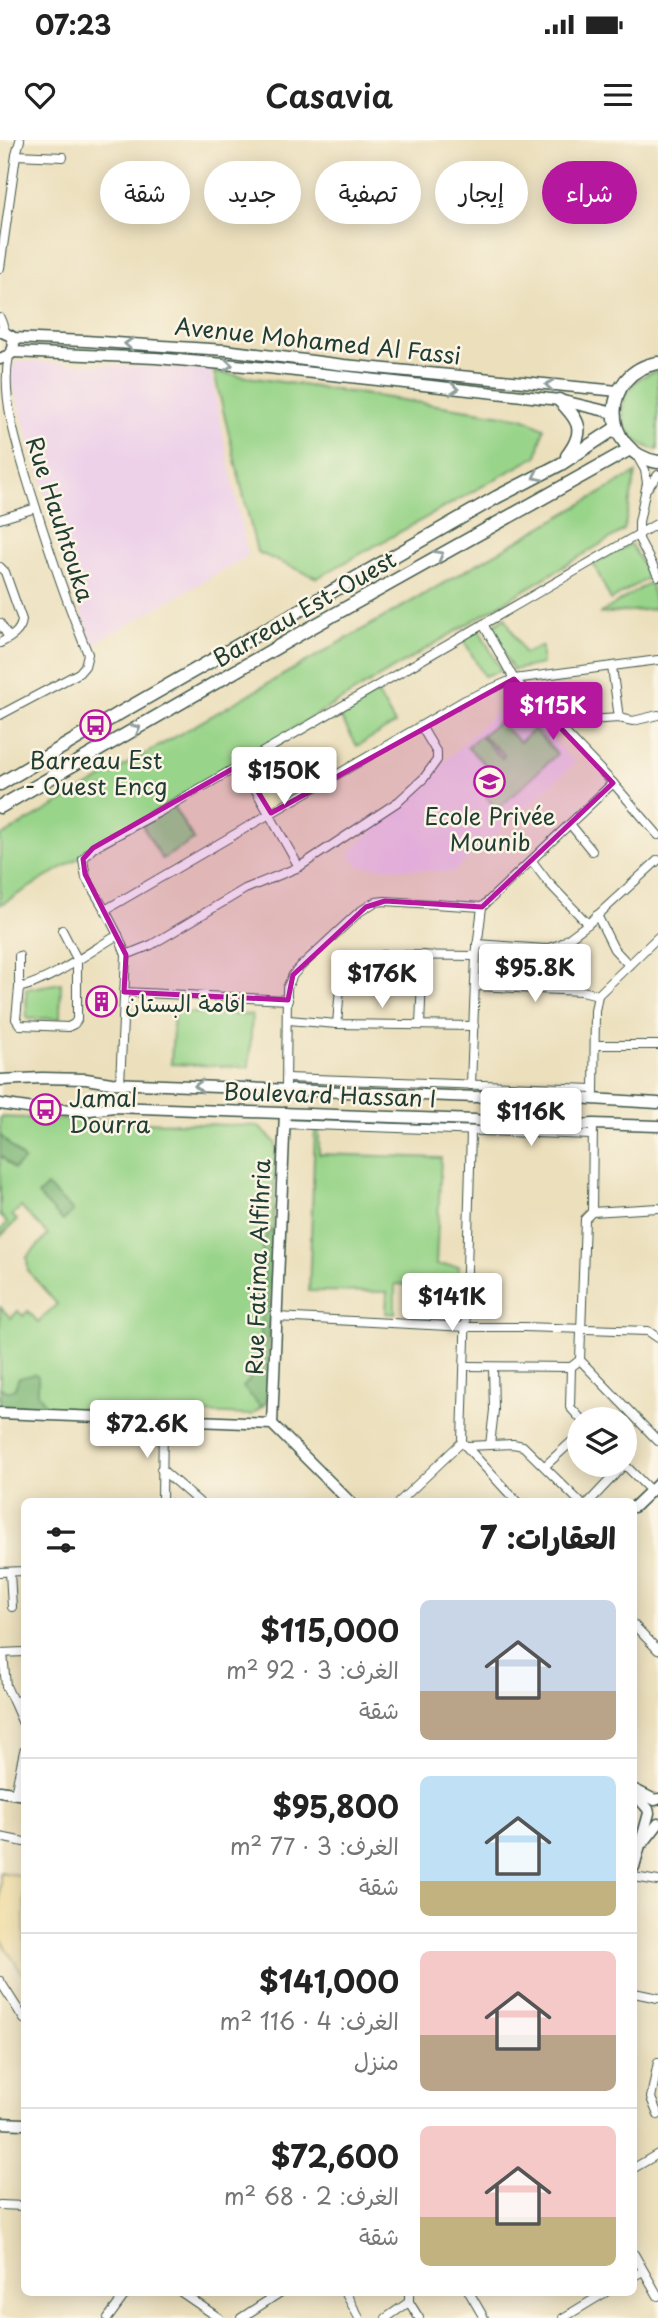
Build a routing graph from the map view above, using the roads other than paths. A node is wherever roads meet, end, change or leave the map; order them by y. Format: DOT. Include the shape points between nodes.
graph roads {
  1 [pos="20,140"];
  2 [pos="16,155"];
  3 [pos="63,157"];
  4 [pos="0,268"];
  5 [pos="0,318"];
  6 [pos="6,334"];
  7 [pos="7,356"];
  8 [pos="658,363"];
  9 [pos="0,381"];
  10 [pos="618,391"];
  11 [pos="7,393"];
  12 [pos="559,400"];
  13 [pos="614,413"];
  14 [pos="616,428"];
  15 [pos="633,452"];
  16 [pos="658,461"];
  17 [pos="561,464"];
  18 [pos="658,475"];
  19 [pos="647,490"];
  20 [pos="36,508"];
  21 [pos="0,519"];
  22 [pos="658,523"];
  23 [pos="640,535"];
  24 [pos="0,567"];
  25 [pos="658,576"];
  26 [pos="0,623"];
  27 [pos="483,624"];
  28 [pos="9,638"];
  29 [pos="0,643"];
  30 [pos="658,660"];
  31 [pos="612,667"];
  32 [pos="514,679"];
  33 [pos="0,715"];
  34 [pos="658,715"];
  35 [pos="619,718"];
  36 [pos="421,726"];
  37 [pos="560,728"];
  38 [pos="241,764"];
  39 [pos="613,783"];
  40 [pos="0,784"];
  41 [pos="0,807"];
  42 [pos="271,813"];
  43 [pos="570,824"];
  44 [pos="658,835"];
  45 [pos="592,851"];
  46 [pos="658,859"];
  47 [pos="532,860"];
  48 [pos="299,867"];
  49 [pos="482,907"];
  50 [pos="105,910"];
  51 [pos="597,915"];
  52 [pos="588,924"];
  53 [pos="62,930"];
  54 [pos="118,935"];
  55 [pos="658,937"];
  56 [pos="477,944"];
  57 [pos="125,955"];
  58 [pos="424,955"];
  59 [pos="19,956"];
  60 [pos="476,956"];
  61 [pos="77,959"];
  62 [pos="629,965"];
  63 [pos="476,986"];
  64 [pos="19,988"];
  65 [pos="124,992"];
  66 [pos="598,995"];
  67 [pos="288,1000"];
  68 [pos="288,1020"];
  69 [pos="337,1024"];
  70 [pos="420,1025"];
  71 [pos="474,1026"];
  72 [pos="595,1045"];
  73 [pos="658,1045"];
  74 [pos="0,1080"];
  75 [pos="120,1084"];
  76 [pos="287,1084"];
  77 [pos="471,1084"];
  78 [pos="594,1095"];
  79 [pos="658,1103"];
  80 [pos="0,1104"];
  81 [pos="284,1119"];
  82 [pos="658,1126"];
  83 [pos="592,1129"];
  84 [pos="471,1132"];
  85 [pos="658,1208"];
  86 [pos="592,1212"];
  87 [pos="276,1317"];
  88 [pos="467,1327"];
  89 [pos="583,1330"];
  90 [pos="658,1338"];
  91 [pos="580,1360"];
  92 [pos="466,1366"];
  93 [pos="493,1367"];
  94 [pos="571,1367"];
  95 [pos="570,1407"];
  96 [pos="0,1413"];
  97 [pos="163,1419"];
  98 [pos="272,1424"];
  99 [pos="658,1441"];
  100 [pos="465,1444"];
  101 [pos="490,1445"];
  102 [pos="567,1446"];
  103 [pos="545,1465"];
  104 [pos="161,1469"];
  105 [pos="637,1475"];
  106 [pos="613,1477"];
  107 [pos="655,1488"];
  108 [pos="162,1498"];
  109 [pos="194,1498"];
  110 [pos="346,1498"];
  111 [pos="404,1498"];
  112 [pos="513,1498"];
  113 [pos="576,1498"];
  114 [pos="593,1498"];
  115 [pos="637,1504"];
  116 [pos="5,1572"];
  117 [pos="12,1607"];
  118 [pos="637,1628"];
  119 [pos="658,1650"];
  120 [pos="21,1652"];
  121 [pos="1,1653"];
  122 [pos="21,1700"];
  123 [pos="13,1701"];
  124 [pos="21,1719"];
  125 [pos="0,1791"];
  126 [pos="20,1794"];
  127 [pos="637,1794"];
  128 [pos="654,1811"];
  129 [pos="0,1837"];
  130 [pos="21,1841"];
  131 [pos="637,1857"];
  132 [pos="637,1878"];
  133 [pos="658,1881"];
  134 [pos="0,1981"];
  135 [pos="637,1994"];
  136 [pos="658,1998"];
  137 [pos="21,2014"];
  138 [pos="658,2062"];
  139 [pos="658,2115"];
  140 [pos="0,2123"];
  141 [pos="21,2124"];
  142 [pos="658,2154"];
  143 [pos="637,2166"];
  144 [pos="0,2205"];
  145 [pos="21,2206"];
  146 [pos="637,2260"];
  147 [pos="643,2271"];
  148 [pos="637,2274"];
  149 [pos="124,2296"];
  150 [pos="187,2296"];
  151 [pos="347,2296"];
  152 [pos="471,2296"];
  153 [pos="599,2296"];
  154 [pos="658,2296"];
  155 [pos="265,2297"];
  156 [pos="409,2297"];
  157 [pos="108,2318"];
  158 [pos="219,2318"];
  159 [pos="241,2318"];
  160 [pos="359,2318"];
  161 [pos="386,2318"];
  162 [pos="419,2318"];
  163 [pos="484,2318"];
  164 [pos="563,2318"];
  1 -- 2 [label="street"];
  2 -- 3 [label="street"];
  2 -- 4 [label="street"];
  5 -- 6 [label="street"];
  6 -- 7 [label="street" via="15,345"];
  10 -- 6 [label="street, Avenue Mohamed Al Fassi, one-way" via="225,350"];
  7 -- 11 [label="street, Rue Hauhtouka"];
  7 -- 12 [label="street, Avenue Mohamed Al Fassi, one-way" via="175,360"];
  8 -- 10 [label="main road" via="636,371"];
  9 -- 11 [label="street, Rue Hauhtouka"];
  10 -- 13 [label="main road"];
  11 -- 20 [label="street, Rue Hauhtouka"];
  12 -- 13 [label="street, Avenue Mohamed Al Fassi"];
  12 -- 17 [label="main road" via="575,417 579,430"];
  13 -- 14 [label="main road"];
  14 -- 15 [label="main road"];
  14 -- 17 [label="main road, Barreau Est-Ouest"];
  15 -- 16 [label="main road"];
  15 -- 19 [label="street" via="645,470"];
  41 -- 15 [label="main road, Barreau Est-Ouest, one-way" via="325,620"];
  17 -- 40 [label="main road, Barreau Est-Ouest, one-way"];
  18 -- 19 [label="street"];
  19 -- 23 [label="street"];
  20 -- 21 [label="street"];
  20 -- 33 [label="street, Rue Hauhtouka" via="88,654 79,673"];
  22 -- 23 [label="street"];
  23 -- 25 [label="street"];
  23 -- 27 [label="street"];
  24 -- 28 [label="street" via="22,620 21,628"];
  26 -- 28 [label="street"];
  27 -- 32 [label="street"];
  27 -- 38 [label="street"];
  28 -- 29 [label="street"];
  30 -- 31 [label="street"];
  31 -- 32 [label="street"];
  31 -- 35 [label="street"];
  32 -- 36 [label="street"];
  32 -- 37 [label="street"];
  34 -- 35 [label="street" via="633,721"];
  35 -- 37 [label="street"];
  36 -- 42 [label="street"];
  36 -- 48 [label="street" via="438,756 424,778 378,816"];
  37 -- 39 [label="street"];
  38 -- 42 [label="street"];
  38 -- 50 [label="street" via="93,848 83,859 85,874"];
  39 -- 43 [label="street"];
  39 -- 44 [label="street"];
  42 -- 48 [label="street"];
  42 -- 50 [label="street"];
  43 -- 45 [label="street"];
  43 -- 47 [label="street"];
  46 -- 51 [label="street"];
  47 -- 49 [label="street"];
  47 -- 52 [label="street"];
  48 -- 57 [label="street" via="245,889 151,945"];
  49 -- 56 [label="street"];
  49 -- 67 [label="street" via="375,902 300,967 287,988"];
  50 -- 54 [label="street"];
  51 -- 52 [label="street"];
  51 -- 62 [label="street" via="614,949"];
  52 -- 56 [label="street" via="561,944 545,949"];
  53 -- 61 [label="street"];
  54 -- 57 [label="street"];
  54 -- 61 [label="street"];
  55 -- 62 [label="street"];
  56 -- 60 [label="street"];
  57 -- 65 [label="street"];
  58 -- 60 [label="street"];
  58 -- 69 [label="street" via="383,955 356,970 340,986"];
  58 -- 70 [label="street"];
  59 -- 64 [label="street"];
  60 -- 63 [label="street"];
  61 -- 64 [label="street"];
  61 -- 64 [label="street" via="77,1020 71,1026 20,1026 16,1019"];
  62 -- 66 [label="street"];
  63 -- 66 [label="street"];
  63 -- 71 [label="street"];
  65 -- 67 [label="street"];
  65 -- 75 [label="street"];
  66 -- 72 [label="street"];
  67 -- 68 [label="street"];
  68 -- 69 [label="street"];
  68 -- 76 [label="street"];
  69 -- 70 [label="street"];
  70 -- 71 [label="street"];
  71 -- 77 [label="street"];
  72 -- 73 [label="street"];
  72 -- 78 [label="street"];
  74 -- 75 [label="street, Boulevard Hassan I"];
  76 -- 75 [label="street, Boulevard Hassan I, one-way"];
  76 -- 77 [label="street"];
  76 -- 78 [label="street, Boulevard Hassan I" via="476,1097"];
  77 -- 78 [label="street"];
  78 -- 79 [label="street, Boulevard Hassan I"];
  80 -- 81 [label="street, Boulevard Hassan I"];
  81 -- 83 [label="street, Boulevard Hassan I" via="475,1119"];
  81 -- 84 [label="street"];
  81 -- 87 [label="street, Rue Fatima Alfihria"];
  82 -- 83 [label="street, Boulevard Hassan I"];
  83 -- 84 [label="street"];
  83 -- 86 [label="street"];
  84 -- 88 [label="street"];
  85 -- 86 [label="street"];
  86 -- 89 [label="street" via="585,1219"];
  87 -- 88 [label="street"];
  87 -- 98 [label="street, Rue Fatima Alfihria"];
  88 -- 89 [label="street"];
  88 -- 92 [label="street"];
  89 -- 90 [label="street" via="648,1331"];
  89 -- 91 [label="street"];
  91 -- 94 [label="street"];
  91 -- 99 [label="street"];
  92 -- 93 [label="street"];
  92 -- 100 [label="street"];
  93 -- 94 [label="street"];
  93 -- 101 [label="street"];
  94 -- 95 [label="street"];
  96 -- 97 [label="street"];
  97 -- 98 [label="street"];
  97 -- 104 [label="street"];
  98 -- 110 [label="street"];
  100 -- 101 [label="street"];
  100 -- 111 [label="street"];
  100 -- 112 [label="street"];
  101 -- 103 [label="street" via="523,1446"];
  102 -- 103 [label="street"];
  103 -- 113 [label="street"];
  104 -- 108 [label="street"];
  104 -- 109 [label="street"];
  105 -- 107 [label="street"];
  106 -- 114 [label="street"];
  107 -- 115 [label="street"];
  116 -- 117 [label="street"];
  118 -- 119 [label="street"];
  120 -- 121 [label="street"];
  121 -- 123 [label="street"];
  122 -- 123 [label="street"];
  123 -- 124 [label="street"];
  125 -- 126 [label="street"];
  127 -- 128 [label="street"];
  128 -- 131 [label="street"];
  129 -- 130 [label="street"];
  132 -- 133 [label="street"];
  134 -- 137 [label="street"];
  135 -- 136 [label="street"];
  138 -- 139 [label="street" via="651,2098"];
  140 -- 141 [label="street"];
  142 -- 143 [label="street"];
  144 -- 145 [label="street"];
  146 -- 147 [label="street"];
  147 -- 148 [label="street"];
  147 -- 154 [label="street"];
  149 -- 157 [label="street"];
  150 -- 158 [label="street"];
  151 -- 160 [label="street"];
  152 -- 163 [label="street"];
  153 -- 164 [label="street"];
  155 -- 159 [label="street"];
  156 -- 161 [label="street"];
  156 -- 162 [label="street"];
}
